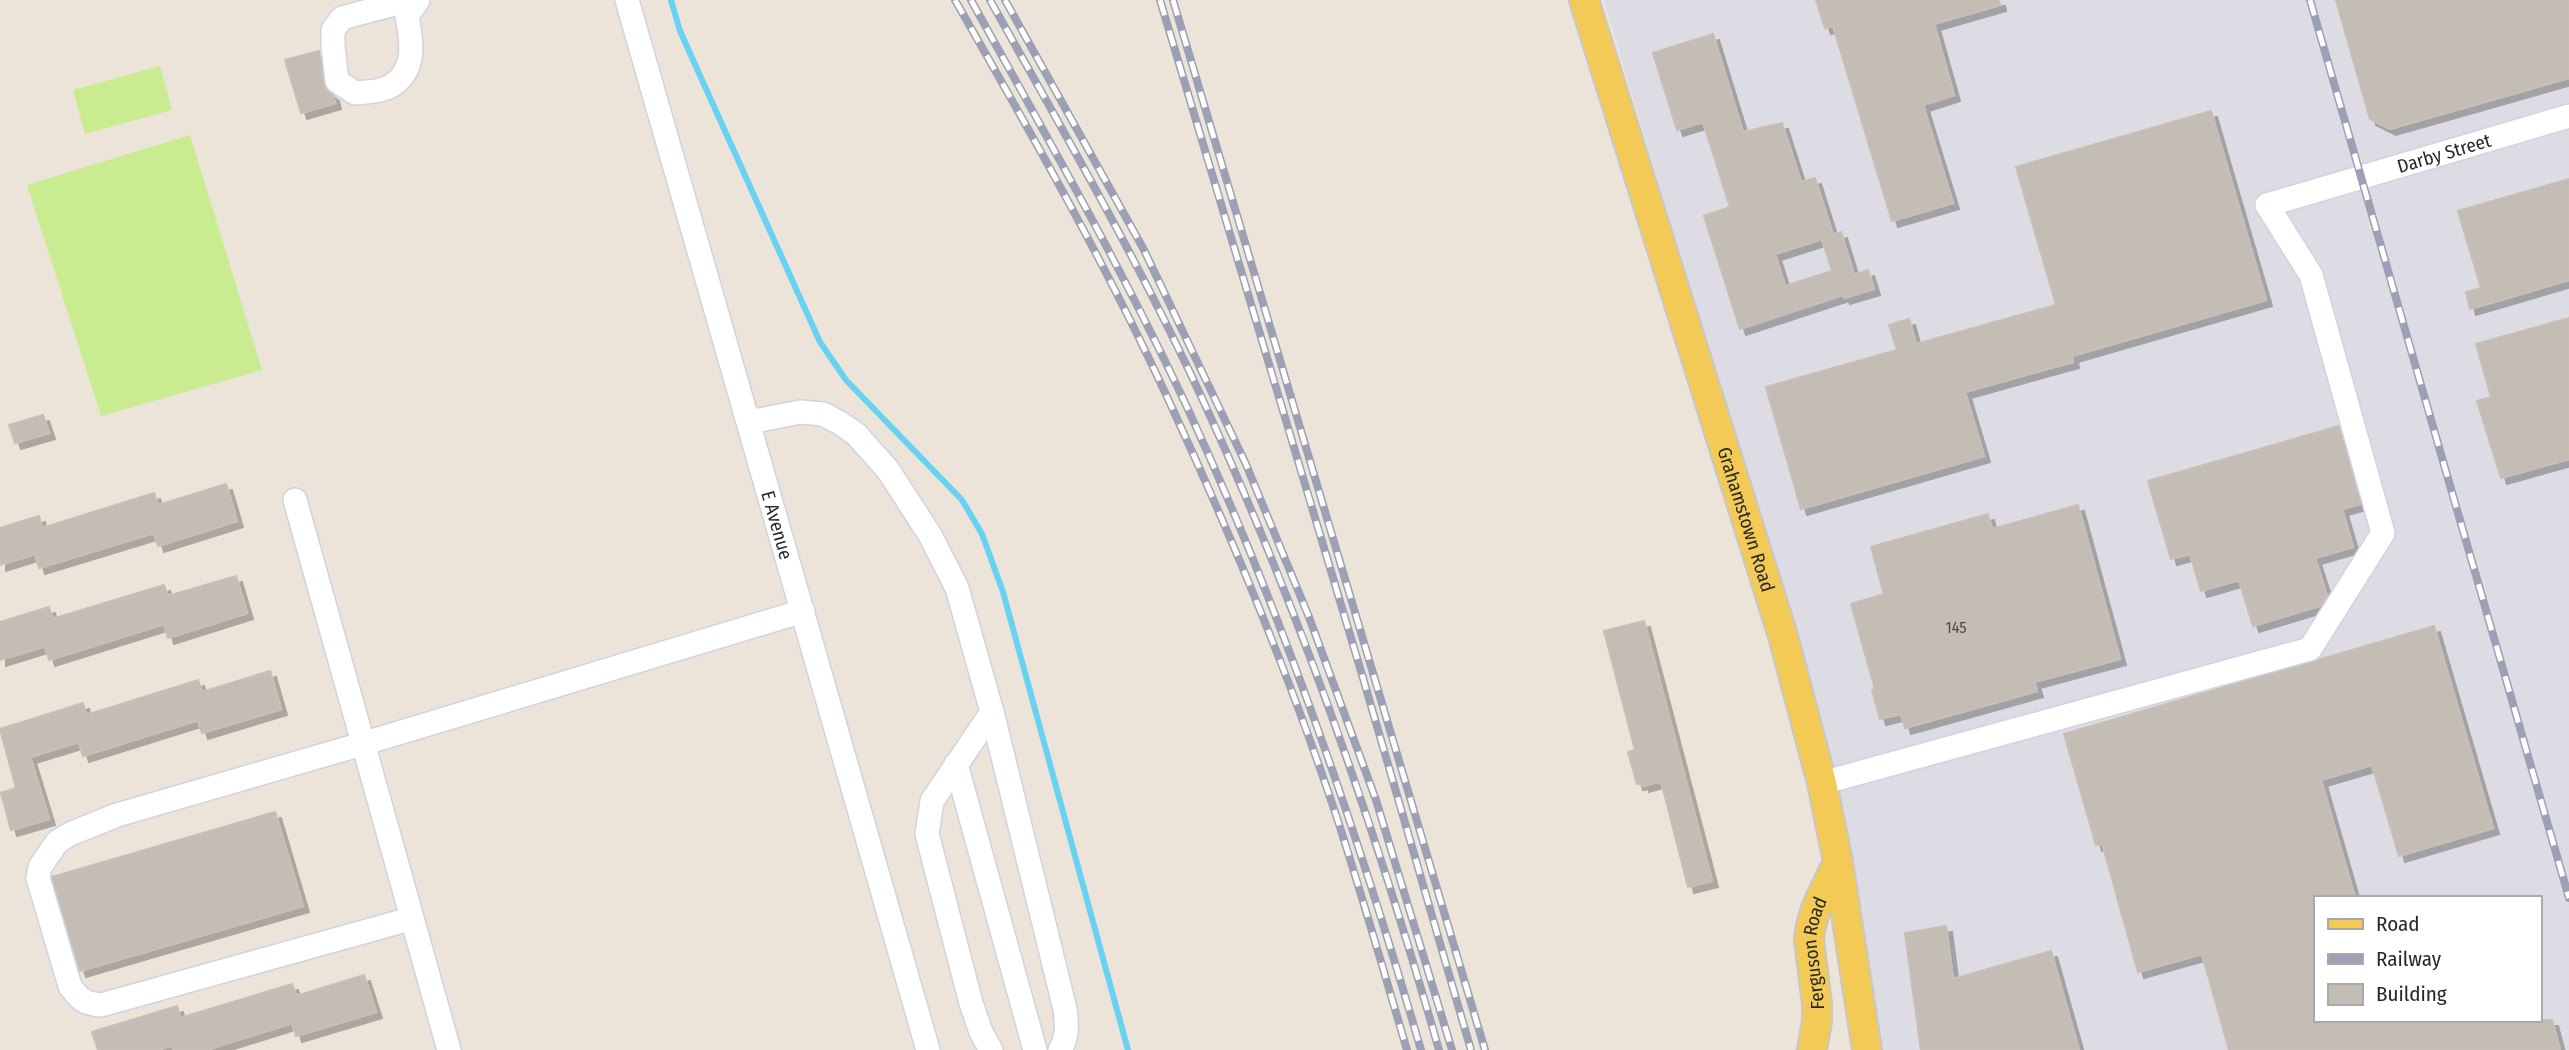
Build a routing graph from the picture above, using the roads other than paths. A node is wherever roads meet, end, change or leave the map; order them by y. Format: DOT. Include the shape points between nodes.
graph roads {
  1 [pos="409,0"];
  2 [pos="418,0"];
  3 [pos="627,0"];
  4 [pos="1584,0"];
  5 [pos="2569,116"];
  6 [pos="749,422"];
  7 [pos="295,500"];
  8 [pos="803,611"];
  9 [pos="992,712"];
  10 [pos="362,744"];
  11 [pos="956,764"];
  12 [pos="1822,783"];
  13 [pos="1838,862"];
  14 [pos="410,919"];
  15 [pos="449,1050"];
  16 [pos="928,1050"];
  17 [pos="991,1050"];
  18 [pos="1035,1050"];
  19 [pos="1060,1050"];
  20 [pos="1812,1050"];
  21 [pos="1867,1050"];
  1 -- 2 [label="street" via="342,18 333,30 337,81 355,93 388,88 405,73 413,46 407,16"];
  3 -- 6 [label="street, E Avenue"];
  4 -- 12 [label="main road, Grahamstown Road" via="1768,588"];
  5 -- 12 [label="street, Darby Street" via="2267,205 2311,275 2383,533 2310,649"];
  6 -- 8 [label="street, E Avenue"];
  6 -- 9 [label="street" via="800,412 823,414 856,434 888,470 957,588"];
  7 -- 10 [label="street"];
  8 -- 10 [label="street"];
  8 -- 16 [label="street, E Avenue"];
  9 -- 11 [label="street"];
  9 -- 19 [label="street" via="1065,1009 1067,1029"];
  10 -- 14 [label="street"];
  10 -- 14 [label="street" via="91,824 57,842 38,878 70,986 87,1004 101,1005"];
  11 -- 17 [label="street" via="932,801 928,834 971,1003"];
  11 -- 18 [label="street"];
  12 -- 13 [label="main road, Grahamstown Road"];
  13 -- 20 [label="main road, Ferguson Road" via="1810,926 1817,1021"];
  13 -- 21 [label="main road, Grahamstown Road"];
  14 -- 15 [label="street"];
}
